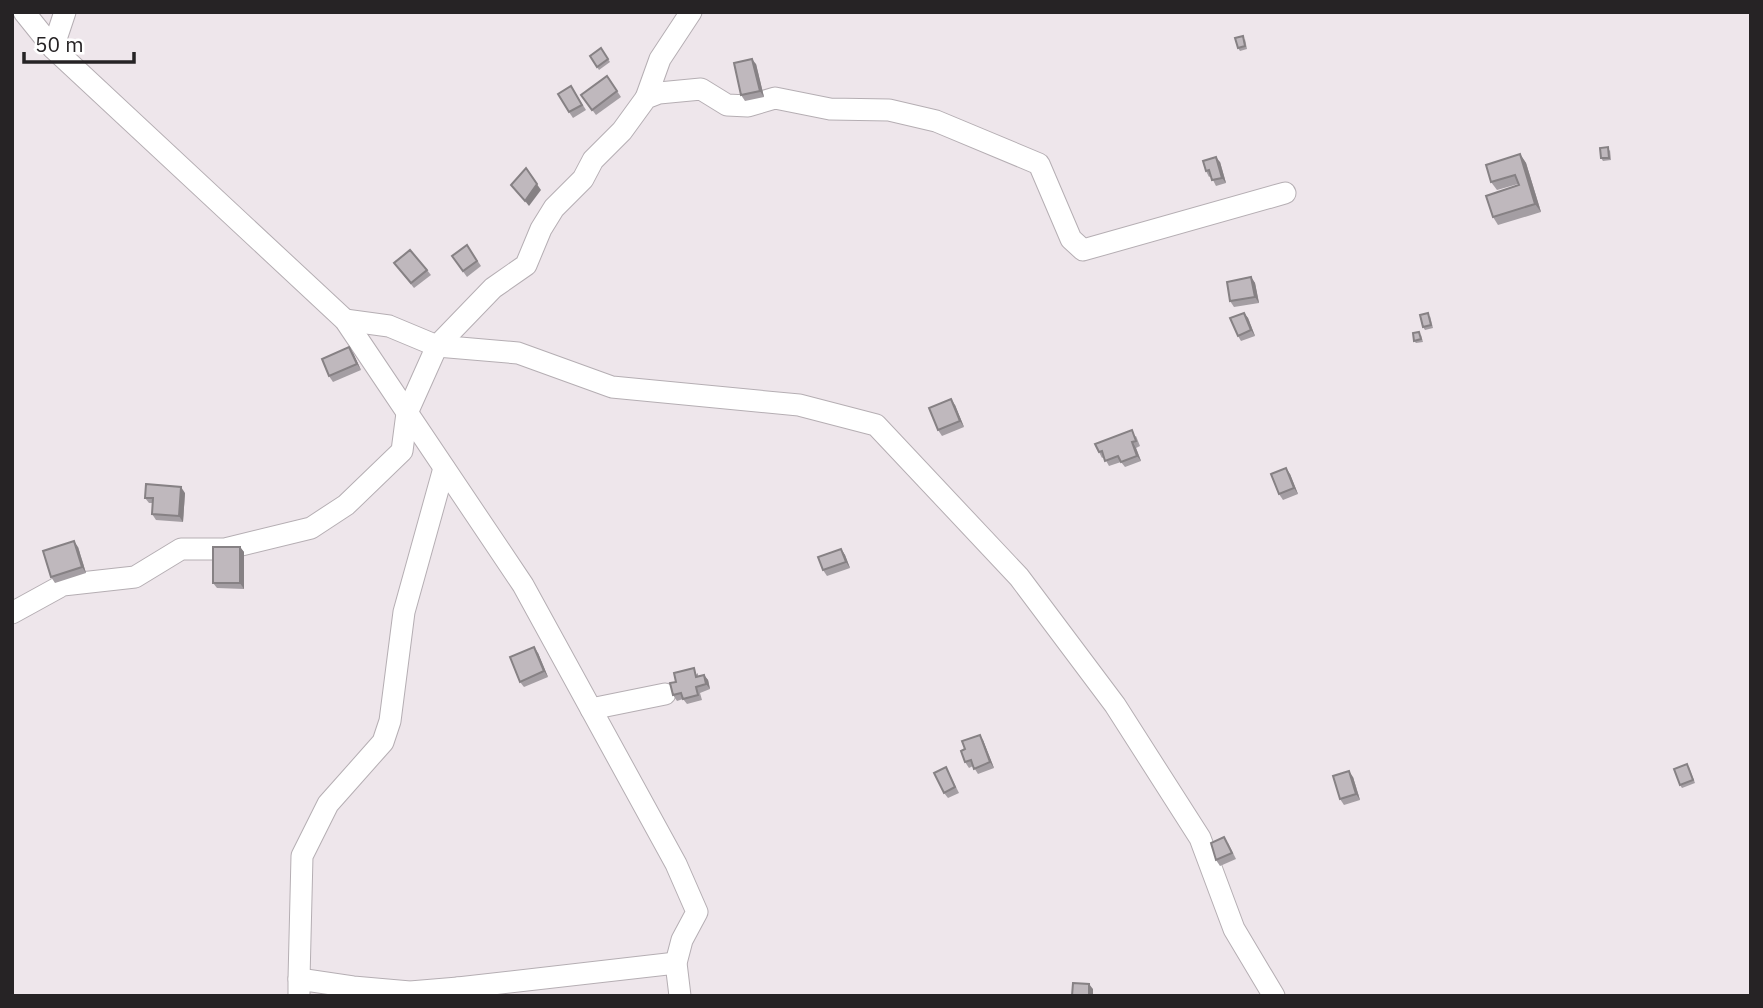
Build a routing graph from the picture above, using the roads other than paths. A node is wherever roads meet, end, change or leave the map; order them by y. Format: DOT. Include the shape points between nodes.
graph roads {
  1 [pos="24,12"];
  2 [pos="65,12"];
  3 [pos="691,12"];
  4 [pos="53,48"];
  5 [pos="646,98"];
  6 [pos="1285,193"];
  7 [pos="345,320"];
  8 [pos="437,346"];
  9 [pos="407,413"];
  10 [pos="444,468"];
  11 [pos="12,613"];
  12 [pos="665,694"];
  13 [pos="591,709"];
  14 [pos="676,963"];
  15 [pos="299,987"];
  16 [pos="464,992"];
  17 [pos="680,996"];
  18 [pos="1274,996"];
  1 -- 4 [label="street"];
  2 -- 4 [label="street"];
  3 -- 5 [label="street" via="660,59"];
  4 -- 7 [label="street"];
  5 -- 6 [label="street" via="701,89 727,105 748,106 775,98 830,109 889,110 936,121 1039,164 1071,239 1083,250"];
  5 -- 8 [label="street" via="593,160 583,179 554,208 526,265 493,288"];
  7 -- 8 [label="street" via="389,326"];
  7 -- 9 [label="street"];
  8 -- 9 [label="street"];
  8 -- 18 [label="street" via="518,353 612,387 799,405 876,425 1019,577 1115,705 1200,838 1234,929"];
  9 -- 10 [label="street"];
  9 -- 11 [label="street" via="402,450 346,505 311,528 226,549 181,549 135,577 64,585"];
  10 -- 13 [label="street" via="523,585"];
  10 -- 15 [label="street" via="404,612 390,721 383,742 328,804 302,856"];
  12 -- 13 [label="street"];
  13 -- 14 [label="street" via="676,864 696,912"];
  14 -- 16 [label="street"];
  14 -- 17 [label="street"];
  15 -- 16 [label="street"];
}
